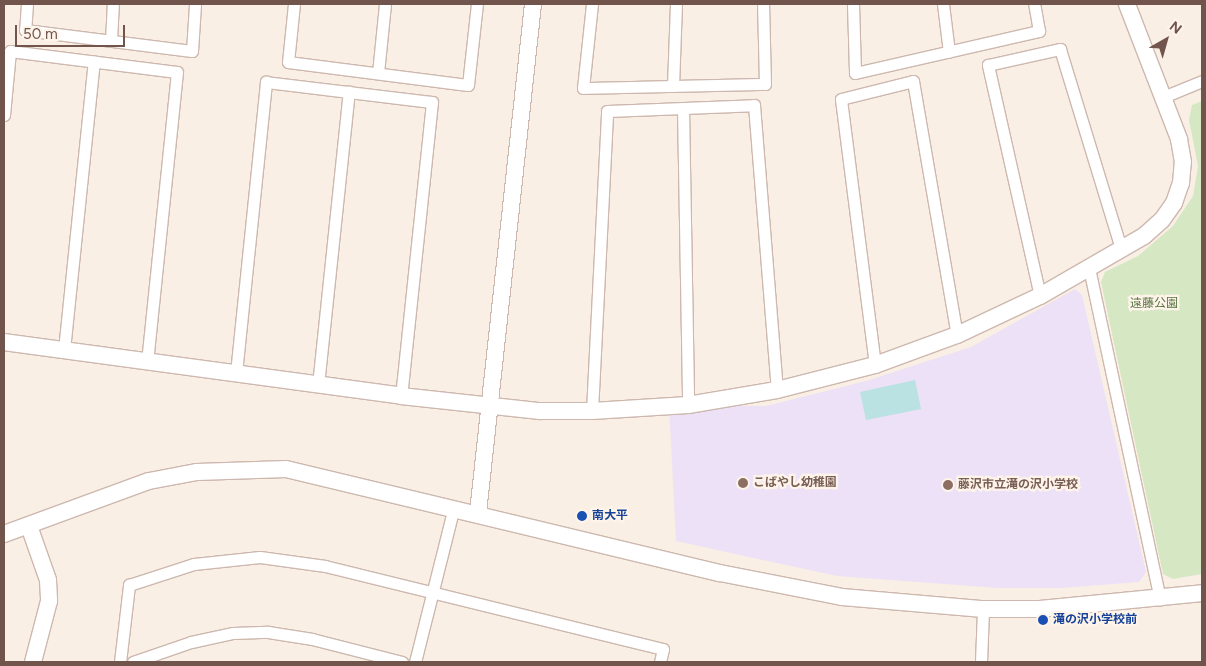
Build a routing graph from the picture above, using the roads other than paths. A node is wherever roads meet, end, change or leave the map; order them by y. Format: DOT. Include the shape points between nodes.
graph roads {
  1 [pos="27,4"];
  2 [pos="114,4"];
  3 [pos="195,4"];
  4 [pos="294,4"];
  5 [pos="384,4"];
  6 [pos="477,4"];
  7 [pos="533,4"];
  8 [pos="592,4"];
  9 [pos="676,4"];
  10 [pos="764,4"];
  11 [pos="853,4"];
  12 [pos="943,4"];
  13 [pos="1034,4"];
  14 [pos="1127,4"];
  15 [pos="111,40"];
  16 [pos="949,52"];
  17 [pos="94,62"];
  18 [pos="378,73"];
  19 [pos="1202,81"];
  20 [pos="673,86"];
  21 [pos="349,92"];
  22 [pos="1163,97"];
  23 [pos="683,108"];
  24 [pos="4,115"];
  25 [pos="1121,249"];
  26 [pos="1089,268"];
  27 [pos="1040,296"];
  28 [pos="957,335"];
  29 [pos="4,342"];
  30 [pos="64,350"];
  31 [pos="147,361"];
  32 [pos="875,365"];
  33 [pos="236,373"];
  34 [pos="318,384"];
  35 [pos="777,390"];
  36 [pos="401,396"];
  37 [pos="688,405"];
  38 [pos="491,406"];
  39 [pos="592,412"];
  40 [pos="454,506"];
  41 [pos="478,513"];
  42 [pos="29,526"];
  43 [pos="4,534"];
  44 [pos="432,593"];
  45 [pos="1202,593"];
  46 [pos="1160,599"];
  47 [pos="983,609"];
  48 [pos="33,662"];
  49 [pos="120,662"];
  50 [pos="133,662"];
  51 [pos="402,662"];
  52 [pos="415,662"];
  53 [pos="660,662"];
  54 [pos="981,662"];
  1 -- 15 [label="street" via="26,30"];
  2 -- 15 [label="street"];
  3 -- 15 [label="street" via="192,51"];
  4 -- 18 [label="street" via="288,62"];
  5 -- 18 [label="street"];
  6 -- 18 [label="street" via="468,85"];
  7 -- 38 [label="street"];
  8 -- 20 [label="street" via="583,88"];
  9 -- 20 [label="street"];
  10 -- 20 [label="street" via="766,84"];
  11 -- 16 [label="street" via="856,73"];
  12 -- 16 [label="street"];
  13 -- 16 [label="street" via="1039,31"];
  14 -- 22 [label="street"];
  17 -- 24 [label="street" via="10,51"];
  17 -- 30 [label="street"];
  17 -- 31 [label="street" via="176,72"];
  19 -- 22 [label="street"];
  21 -- 33 [label="street" via="266,82"];
  21 -- 34 [label="street"];
  21 -- 36 [label="street" via="432,102"];
  22 -- 25 [label="street" via="1179,139 1183,162 1181,183 1174,203 1162,220"];
  23 -- 35 [label="street" via="754,106"];
  23 -- 37 [label="street"];
  23 -- 39 [label="street" via="607,111"];
  25 -- 26 [label="street"];
  25 -- 27 [label="street" via="1060,49 988,65"];
  26 -- 27 [label="street"];
  26 -- 46 [label="street"];
  27 -- 28 [label="street"];
  28 -- 32 [label="street"];
  28 -- 32 [label="street" via="913,81 841,99"];
  29 -- 30 [label="street"];
  30 -- 31 [label="street"];
  31 -- 33 [label="street"];
  32 -- 35 [label="street"];
  33 -- 34 [label="street"];
  34 -- 36 [label="street"];
  35 -- 37 [label="street"];
  36 -- 38 [label="street"];
  37 -- 39 [label="street"];
  38 -- 39 [label="street"];
  38 -- 41 [label="street"];
  40 -- 41 [label="street"];
  40 -- 42 [label="street" via="286,469 245,468 149,481"];
  40 -- 44 [label="street"];
  41 -- 47 [label="street" via="783,587 898,604"];
  42 -- 43 [label="street"];
  42 -- 48 [label="street" via="48,580 49,601"];
  44 -- 49 [label="street" via="292,560 227,558 194,564 129,585"];
  44 -- 52 [label="street"];
  44 -- 53 [label="street" via="663,649"];
  45 -- 46 [label="street"];
  46 -- 47 [label="street" via="1057,608"];
  47 -- 54 [label="street"];
  50 -- 51 [label="street" via="191,642 233,633 268,632 312,639"];
}
